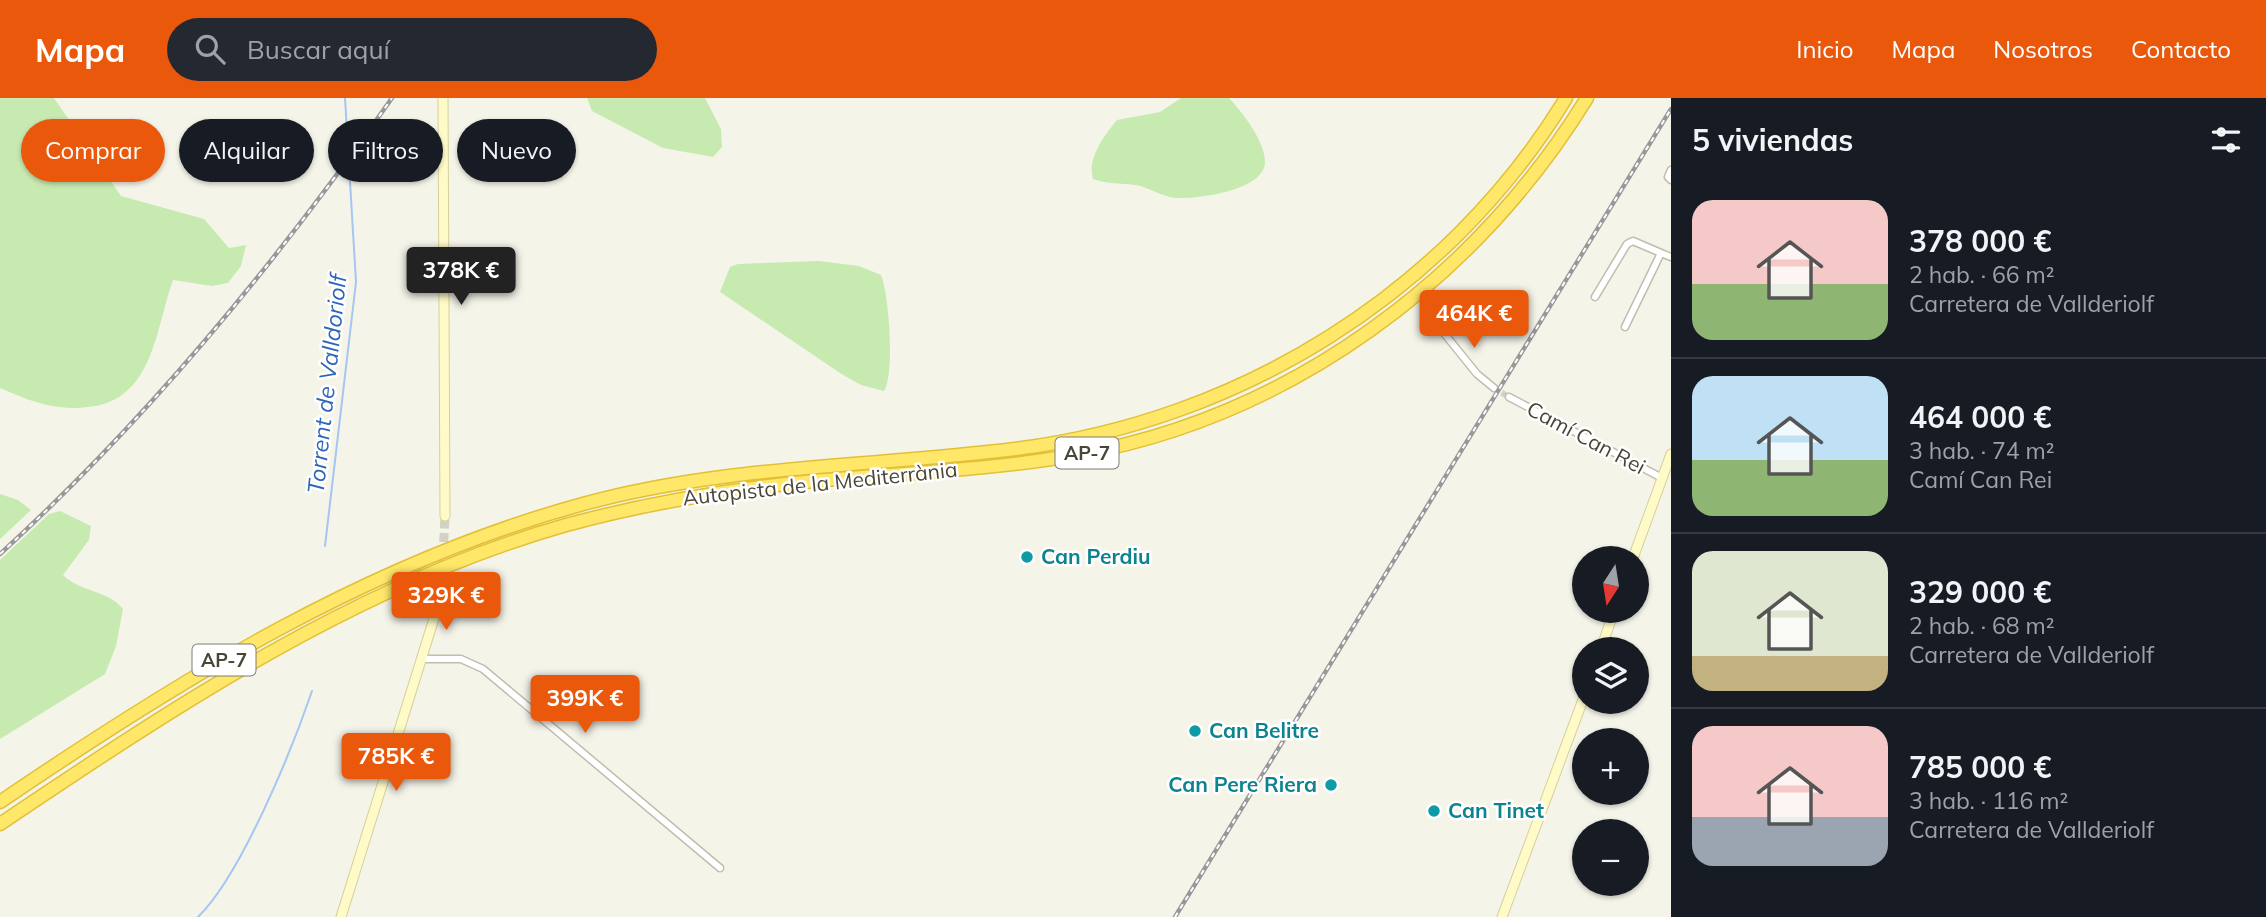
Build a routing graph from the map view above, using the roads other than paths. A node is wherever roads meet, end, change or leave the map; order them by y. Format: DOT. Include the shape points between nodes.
graph roads {
  1 [pos="443,98"];
  2 [pos="1566,98"];
  3 [pos="1587,98"];
  4 [pos="1671,170"];
  5 [pos="1671,180"];
  6 [pos="1661,253"];
  7 [pos="1671,257"];
  8 [pos="1595,297"];
  9 [pos="1439,327"];
  10 [pos="1625,327"];
  11 [pos="1494,388"];
  12 [pos="1509,397"];
  13 [pos="1671,454"];
  14 [pos="1662,478"];
  15 [pos="445,516"];
  16 [pos="1637,546"];
  17 [pos="441,596"];
  18 [pos="423,659"];
  19 [pos="1578,714"];
  20 [pos="0,803"];
  21 [pos="0,824"];
  22 [pos="719,868"];
  23 [pos="341,917"];
  24 [pos="1502,917"];
  1 -- 15 [label="street"];
  2 -- 20 [label="highway, Autopista de la Mediterrània / AP-7" via="1515,170 1432,259 1318,345 1228,391 1160,418 1074,440 711,477 619,495 509,526 412,563 283,626"];
  3 -- 21 [label="highway, Autopista de la Mediterrània / AP-7" via="1530,179 1446,270 1405,306 1330,358 1235,408 1140,440 1077,455 713,493 608,514 516,541 392,590 283,645 183,702"];
  4 -- 5 [label="street"];
  6 -- 7 [label="street"];
  6 -- 8 [label="street" via="1644,243 1627,244"];
  6 -- 10 [label="street"];
  9 -- 11 [label="street"];
  12 -- 14 [label="street, Camí Can Rei"];
  13 -- 14 [label="street"];
  14 -- 16 [label="street"];
  17 -- 18 [label="street"];
  18 -- 22 [label="street" via="461,659 484,669"];
  18 -- 23 [label="street"];
  19 -- 24 [label="street"];
}
